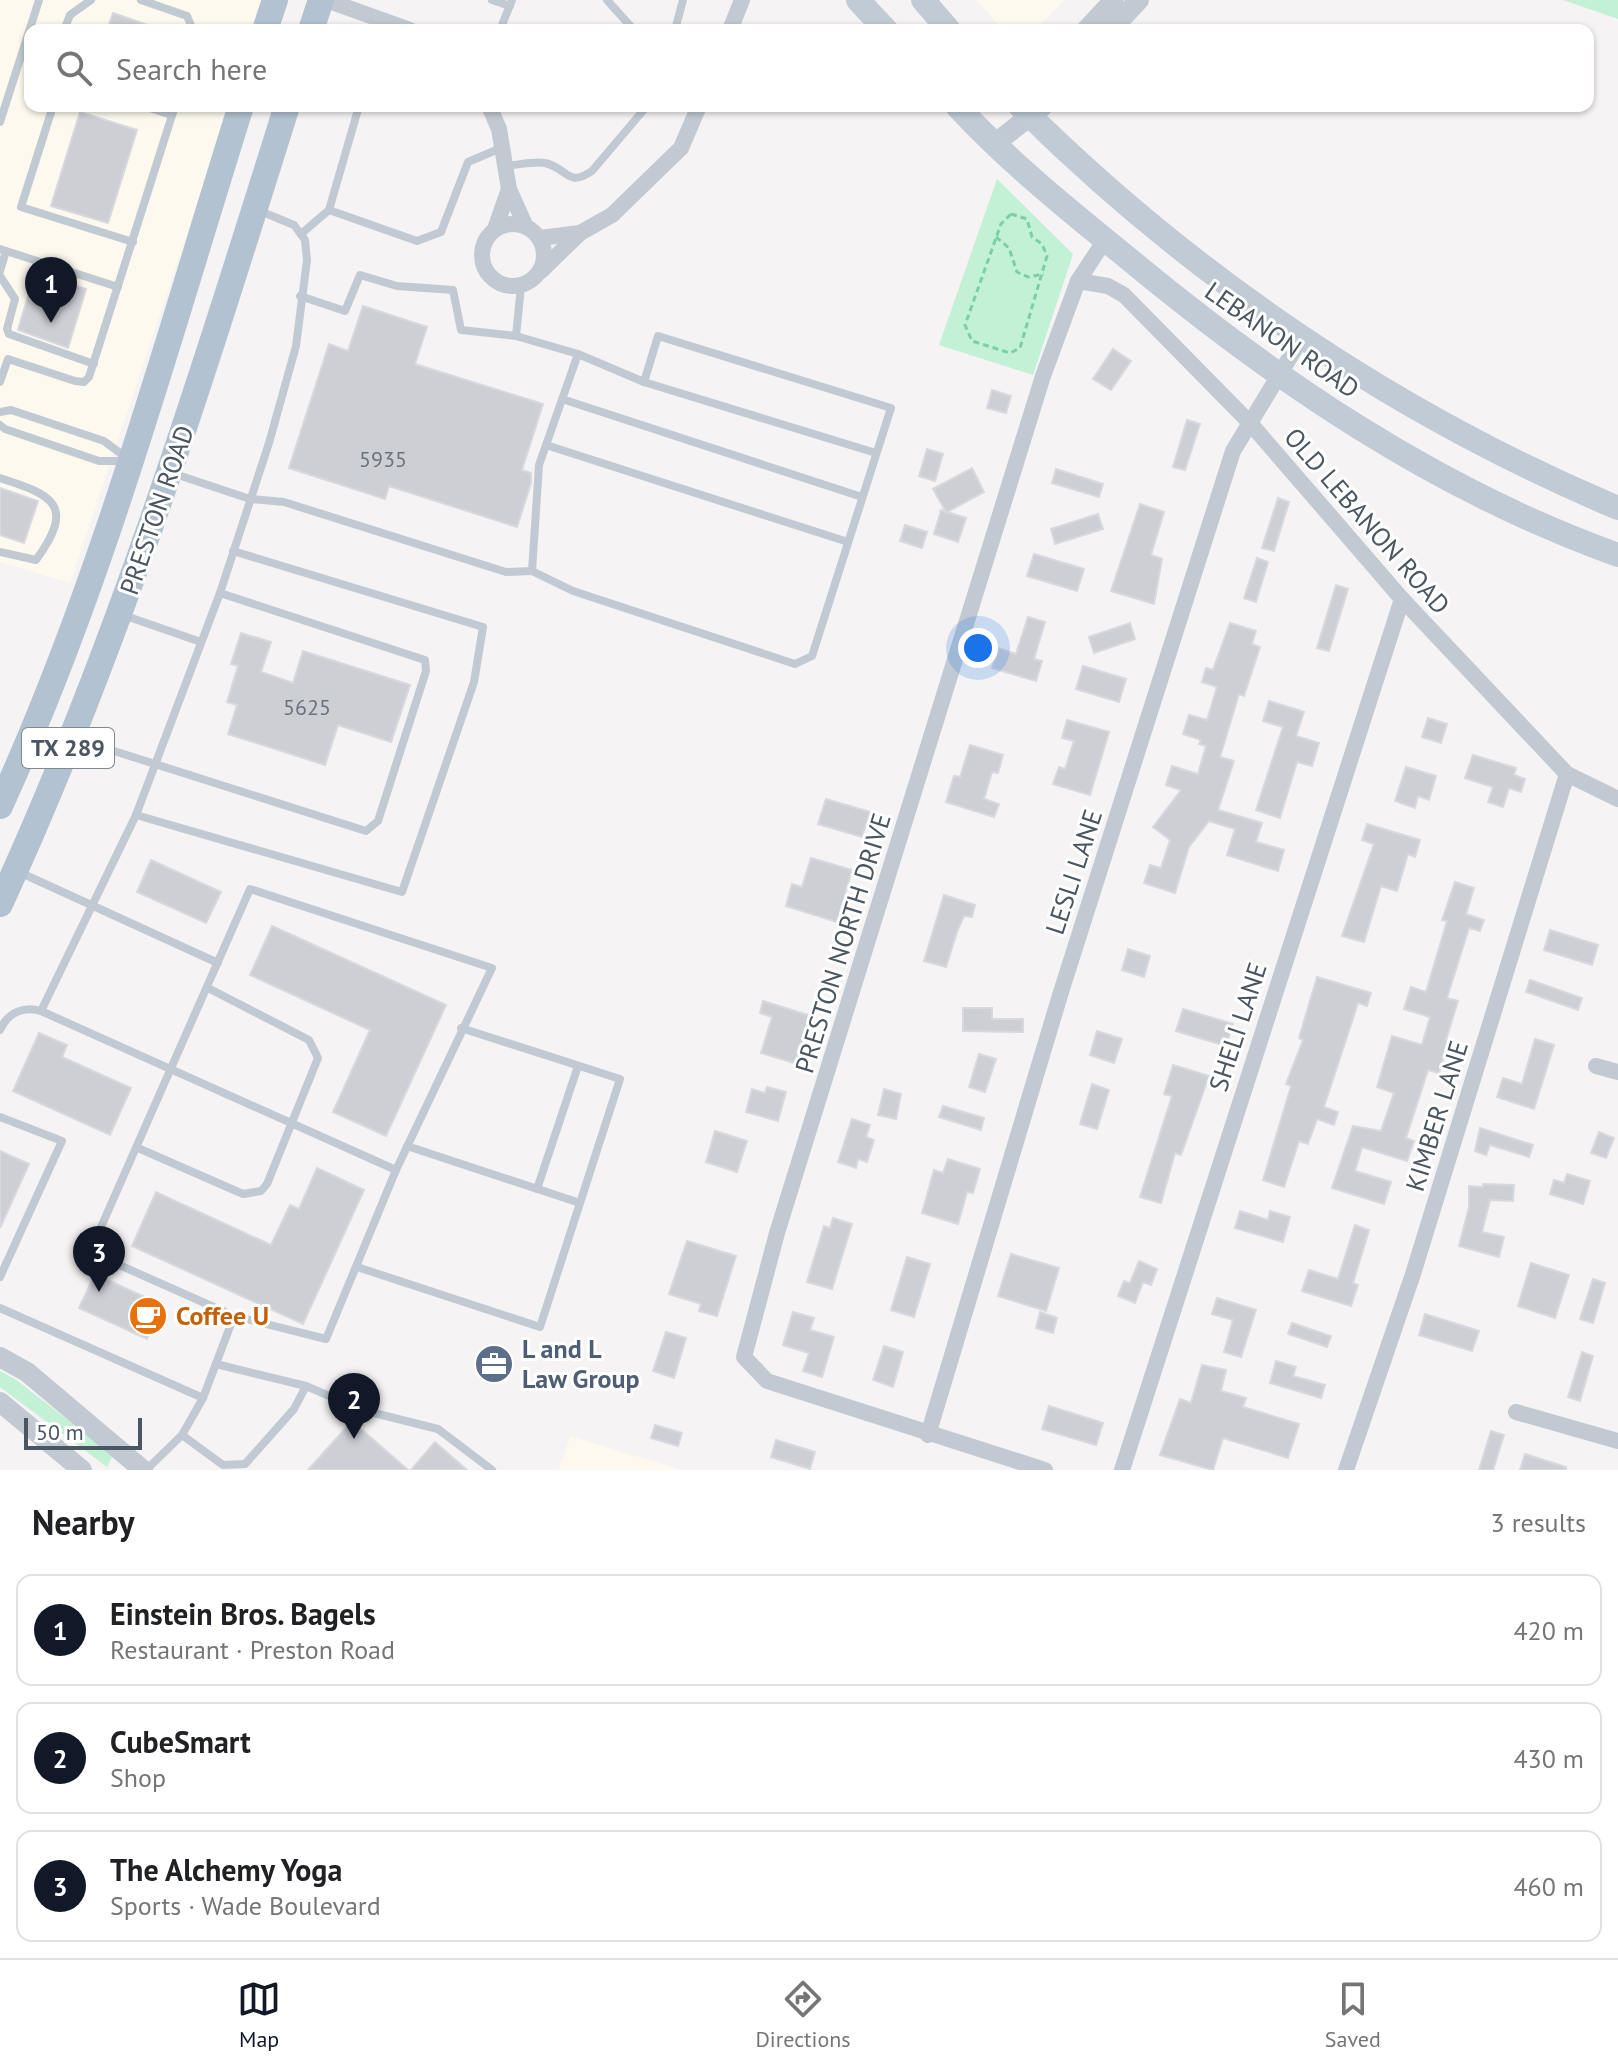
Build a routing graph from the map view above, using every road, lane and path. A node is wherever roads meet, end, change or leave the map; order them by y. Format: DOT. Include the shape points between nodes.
graph roads {
  1 [pos="39,0"];
  2 [pos="91,0"];
  3 [pos="141,0"];
  4 [pos="275,0"];
  5 [pos="324,0"];
  6 [pos="492,0"];
  7 [pos="607,0"];
  8 [pos="683,0"];
  9 [pos="742,0"];
  10 [pos="858,0"];
  11 [pos="923,0"];
  12 [pos="1114,0"];
  13 [pos="1139,0"];
  14 [pos="511,3"];
  15 [pos="31,24"];
  16 [pos="66,24"];
  17 [pos="190,24"];
  18 [pos="267,24"];
  19 [pos="314,24"];
  20 [pos="380,24"];
  21 [pos="502,24"];
  22 [pos="629,24"];
  23 [pos="677,24"];
  24 [pos="732,24"];
  25 [pos="880,24"];
  26 [pos="944,24"];
  27 [pos="1092,24"];
  28 [pos="1117,24"];
  29 [pos="24,48"];
  30 [pos="18,67"];
  31 [pos="24,68"];
  32 [pos="51,112"];
  33 [pos="172,112"];
  34 [pos="239,112"];
  35 [pos="285,112"];
  36 [pos="357,112"];
  37 [pos="492,112"];
  38 [pos="642,112"];
  39 [pos="696,112"];
  40 [pos="963,112"];
  41 [pos="1025,112"];
  42 [pos="1031,112"];
  43 [pos="0,119"];
  44 [pos="993,145"];
  45 [pos="502,148"];
  46 [pos="505,166"];
  47 [pos="509,189"];
  48 [pos="255,209"];
  49 [pos="329,210"];
  50 [pos="526,227"];
  51 [pos="495,229"];
  52 [pos="580,233"];
  53 [pos="301,234"];
  54 [pos="996,237"];
  55 [pos="540,238"];
  56 [pos="1105,240"];
  57 [pos="133,242"];
  58 [pos="3,250"];
  59 [pos="541,271"];
  60 [pos="0,274"];
  61 [pos="1044,274"];
  62 [pos="1078,281"];
  63 [pos="521,286"];
  64 [pos="118,287"];
  65 [pos="300,296"];
  66 [pos="516,336"];
  67 [pos="1301,339"];
  68 [pos="578,354"];
  69 [pos="4,358"];
  70 [pos="94,364"];
  71 [pos="1277,376"];
  72 [pos="0,382"];
  73 [pos="644,382"];
  74 [pos="562,399"];
  75 [pos="0,412"];
  76 [pos="1250,423"];
  77 [pos="0,425"];
  78 [pos="546,445"];
  79 [pos="876,453"];
  80 [pos="132,462"];
  81 [pos="171,472"];
  82 [pos="0,478"];
  83 [pos="862,497"];
  84 [pos="250,499"];
  85 [pos="1618,508"];
  86 [pos="848,542"];
  87 [pos="233,551"];
  88 [pos="0,552"];
  89 [pos="1618,555"];
  90 [pos="532,571"];
  91 [pos="220,593"];
  92 [pos="1402,599"];
  93 [pos="120,614"];
  94 [pos="201,642"];
  95 [pos="73,738"];
  96 [pos="155,765"];
  97 [pos="1567,774"];
  98 [pos="1618,799"];
  99 [pos="0,806"];
  100 [pos="136,815"];
  101 [pos="8,866"];
  102 [pos="0,904"];
  103 [pos="93,906"];
  104 [pos="218,963"];
  105 [pos="208,988"];
  106 [pos="41,1011"];
  107 [pos="461,1028"];
  108 [pos="0,1030"];
  109 [pos="578,1066"];
  110 [pos="1596,1066"];
  111 [pos="172,1070"];
  112 [pos="1618,1072"];
  113 [pos="0,1117"];
  114 [pos="292,1124"];
  115 [pos="407,1146"];
  116 [pos="138,1148"];
  117 [pos="396,1170"];
  118 [pos="537,1189"];
  119 [pos="580,1203"];
  120 [pos="357,1267"];
  121 [pos="1,1272"];
  122 [pos="0,1308"];
  123 [pos="234,1316"];
  124 [pos="0,1357"];
  125 [pos="216,1364"];
  126 [pos="306,1386"];
  127 [pos="203,1398"];
  128 [pos="0,1402"];
  129 [pos="1516,1412"];
  130 [pos="182,1435"];
  131 [pos="928,1435"];
  132 [pos="1618,1441"];
  133 [pos="82,1470"];
  134 [pos="145,1470"];
  135 [pos="492,1470"];
  136 [pos="1045,1470"];
  137 [pos="1122,1470"];
  138 [pos="1346,1470"];
  1 -- 15 [label="lane"];
  2 -- 16 [label="lane"];
  3 -- 17 [label="lane" via="187,16"];
  4 -- 18 [label="main road"];
  5 -- 19 [label="main road"];
  5 -- 20 [label="street"];
  6 -- 14 [label="lane"];
  7 -- 22 [label="lane"];
  8 -- 23 [label="lane"];
  9 -- 24 [label="street"];
  10 -- 25 [label="main road"];
  11 -- 26 [label="main road"];
  12 -- 27 [label="street"];
  13 -- 28 [label="street"];
  14 -- 21 [label="lane"];
  29 -- 30 [label="lane"];
  30 -- 31 [label="lane"];
  30 -- 43 [label="lane"];
  32 -- 57 [label="lane" via="21,207"];
  33 -- 57 [label="lane"];
  34 -- 80 [label="main road, PRESTON ROAD / TX 289"];
  35 -- 48 [label="main road, PRESTON ROAD / TX 289"];
  36 -- 49 [label="lane"];
  37 -- 45 [label="street"];
  38 -- 46 [label="lane" via="581,179 544,163"];
  39 -- 52 [label="street" via="681,148 612,215"];
  40 -- 44 [label="main road, LEBANON ROAD"];
  41 -- 44 [label="street"];
  42 -- 67 [label="main road, LEBANON ROAD" via="1204,266"];
  44 -- 56 [label="main road, LEBANON ROAD"];
  45 -- 46 [label="street"];
  45 -- 49 [label="lane" via="468,162 441,232 417,241"];
  46 -- 47 [label="street"];
  47 -- 50 [label="street"];
  47 -- 51 [label="street"];
  48 -- 53 [label="lane" via="294,225"];
  48 -- 81 [label="main road, PRESTON ROAD / TX 289"];
  49 -- 53 [label="lane"];
  50 -- 51 [label="street" via="509,224"];
  50 -- 55 [label="street"];
  51 -- 63 [label="street" via="485,240 484,269 493,280"];
  52 -- 55 [label="street"];
  52 -- 59 [label="street"];
  53 -- 65 [label="lane" via="307,260"];
  54 -- 61 [label="path" via="1009,248 1017,272 1028,277"];
  54 -- 61 [label="path" via="1011,214 1027,219 1032,237 1045,249"];
  54 -- 61 [label="path" via="965,325 972,341 1010,353 1020,348"];
  55 -- 59 [label="street" via="545,259"];
  56 -- 62 [label="street, PRESTON NORTH DRIVE"];
  56 -- 71 [label="main road, LEBANON ROAD"];
  57 -- 64 [label="lane"];
  58 -- 60 [label="lane"];
  58 -- 64 [label="lane"];
  59 -- 63 [label="street"];
  60 -- 70 [label="lane" via="15,299 9,334"];
  62 -- 76 [label="street, OLD LEBANON ROAD" via="1124,295"];
  62 -- 131 [label="street, PRESTON NORTH DRIVE" via="1043,376 777,1233 744,1357 767,1381"];
  63 -- 66 [label="lane"];
  64 -- 70 [label="lane"];
  65 -- 66 [label="lane" via="345,311 360,275 397,286 453,290 461,330"];
  65 -- 84 [label="lane" via="296,346"];
  66 -- 68 [label="lane"];
  67 -- 71 [label="street, LESLI LANE"];
  67 -- 85 [label="main road, LEBANON ROAD" via="1406,405"];
  68 -- 73 [label="lane"];
  68 -- 74 [label="lane"];
  69 -- 70 [label="lane" via="84,382"];
  69 -- 72 [label="lane"];
  71 -- 76 [label="street, LESLI LANE"];
  71 -- 89 [label="main road, LEBANON ROAD" via="1420,465 1572,539"];
  73 -- 79 [label="lane"];
  73 -- 79 [label="lane" via="658,336 891,408"];
  74 -- 78 [label="lane"];
  74 -- 83 [label="lane"];
  75 -- 80 [label="lane" via="11,410 104,441"];
  76 -- 92 [label="street, OLD LEBANON ROAD"];
  76 -- 131 [label="street, LESLI LANE" via="1233,451 1061,992"];
  77 -- 80 [label="lane" via="99,461"];
  78 -- 86 [label="lane"];
  78 -- 90 [label="lane" via="539,465"];
  79 -- 83 [label="lane"];
  80 -- 81 [label="main road"];
  80 -- 99 [label="main road, PRESTON ROAD / TX 289" via="63,654"];
  81 -- 84 [label="lane"];
  81 -- 93 [label="main road, PRESTON ROAD / TX 289"];
  82 -- 88 [label="lane" via="43,492 57,516 36,560"];
  83 -- 86 [label="lane"];
  84 -- 87 [label="lane"];
  84 -- 90 [label="lane" via="284,502 506,572"];
  86 -- 90 [label="lane" via="812,656 795,664 573,591"];
  87 -- 91 [label="lane"];
  87 -- 100 [label="lane" via="483,627 474,682 402,892"];
  91 -- 94 [label="lane"];
  91 -- 96 [label="lane" via="425,660 426,671 378,821 366,831"];
  92 -- 97 [label="street, OLD LEBANON ROAD"];
  92 -- 137 [label="street, SHELI LANE"];
  93 -- 94 [label="lane"];
  93 -- 95 [label="main road, PRESTON ROAD / TX 289"];
  94 -- 96 [label="lane"];
  95 -- 96 [label="lane"];
  95 -- 101 [label="main road, PRESTON ROAD / TX 289"];
  96 -- 100 [label="lane"];
  97 -- 98 [label="street, OLD LEBANON ROAD"];
  97 -- 138 [label="street, KIMBER LANE" via="1413,1274"];
  100 -- 103 [label="lane"];
  101 -- 102 [label="main road, PRESTON ROAD / TX 289"];
  101 -- 103 [label="lane"];
  103 -- 104 [label="lane"];
  103 -- 106 [label="lane"];
  104 -- 105 [label="lane"];
  104 -- 107 [label="lane" via="250,889 492,968"];
  105 -- 111 [label="lane"];
  105 -- 114 [label="lane" via="301,1035 315,1048 318,1065"];
  106 -- 108 [label="lane" via="20,1010"];
  106 -- 111 [label="lane"];
  107 -- 109 [label="lane"];
  107 -- 115 [label="lane"];
  109 -- 118 [label="lane"];
  109 -- 119 [label="lane" via="620,1079"];
  110 -- 112 [label="street"];
  111 -- 114 [label="lane"];
  111 -- 116 [label="lane"];
  113 -- 121 [label="lane" via="62,1141"];
  114 -- 116 [label="lane" via="267,1184 254,1194 243,1194"];
  114 -- 117 [label="lane"];
  115 -- 117 [label="lane"];
  115 -- 118 [label="lane"];
  116 -- 123 [label="lane" via="90,1252"];
  117 -- 120 [label="lane"];
  118 -- 119 [label="lane"];
  119 -- 120 [label="lane" via="540,1327"];
  120 -- 123 [label="lane" via="326,1339"];
  122 -- 127 [label="lane"];
  123 -- 125 [label="lane"];
  124 -- 134 [label="street" via="27,1372"];
  125 -- 126 [label="lane"];
  125 -- 127 [label="lane"];
  126 -- 130 [label="lane" via="294,1409 245,1464 223,1465"];
  126 -- 135 [label="lane" via="362,1410 438,1429"];
  127 -- 130 [label="lane"];
  128 -- 133 [label="street"];
  129 -- 132 [label="street"];
  130 -- 134 [label="lane"];
  131 -- 136 [label="street, PRESTON NORTH DRIVE"];
}
